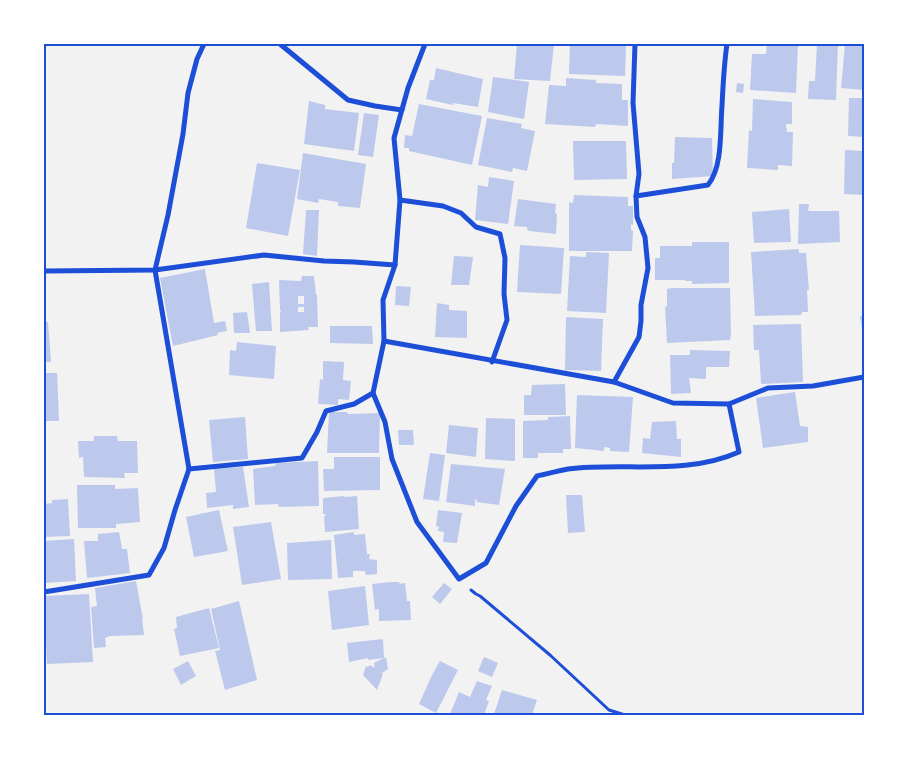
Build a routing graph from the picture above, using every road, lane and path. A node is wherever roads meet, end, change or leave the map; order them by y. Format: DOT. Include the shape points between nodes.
graph roads {
  1 [pos="204,44"];
  2 [pos="280,44"];
  3 [pos="424,44"];
  4 [pos="635,44"];
  5 [pos="727,44"];
  6 [pos="402,110"];
  7 [pos="636,196"];
  8 [pos="400,200"];
  9 [pos="395,265"];
  10 [pos="155,270"];
  11 [pos="44,271"];
  12 [pos="384,341"];
  13 [pos="492,362"];
  14 [pos="864,377"];
  15 [pos="614,382"];
  16 [pos="373,394"];
  17 [pos="729,404"];
  18 [pos="189,469"];
  19 [pos="459,579"];
  20 [pos="44,592"];
  21 [pos="625,715"];
  1 -- 10 [label="street" via="188,93"];
  2 -- 6 [label="street" via="348,100"];
  3 -- 6 [label="street"];
  4 -- 7 [label="street" via="633,103 639,174"];
  5 -- 7 [label="street" via="714,178 708,185"];
  6 -- 8 [label="street" via="394,138"];
  7 -- 15 [label="street" via="648,268 639,337"];
  8 -- 9 [label="street"];
  8 -- 13 [label="street" via="443,206 461,213 476,227 500,234 505,258 506,320"];
  9 -- 10 [label="street" via="264,255"];
  9 -- 12 [label="street" via="383,300"];
  10 -- 11 [label="street"];
  10 -- 18 [label="street"];
  12 -- 13 [label="street"];
  12 -- 16 [label="street"];
  13 -- 15 [label="street"];
  14 -- 17 [label="street" via="813,386 768,388"];
  15 -- 17 [label="street" via="673,403"];
  16 -- 18 [label="street" via="354,404 326,411 302,458"];
  16 -- 19 [label="street" via="385,422 392,459 417,522"];
  17 -- 19 [label="street" via="739,452 685,466 566,469 537,476 516,506 486,563"];
  18 -- 20 [label="street" via="164,548 150,575"];
  19 -- 21 [label="path" via="550,655 609,710"];
}
